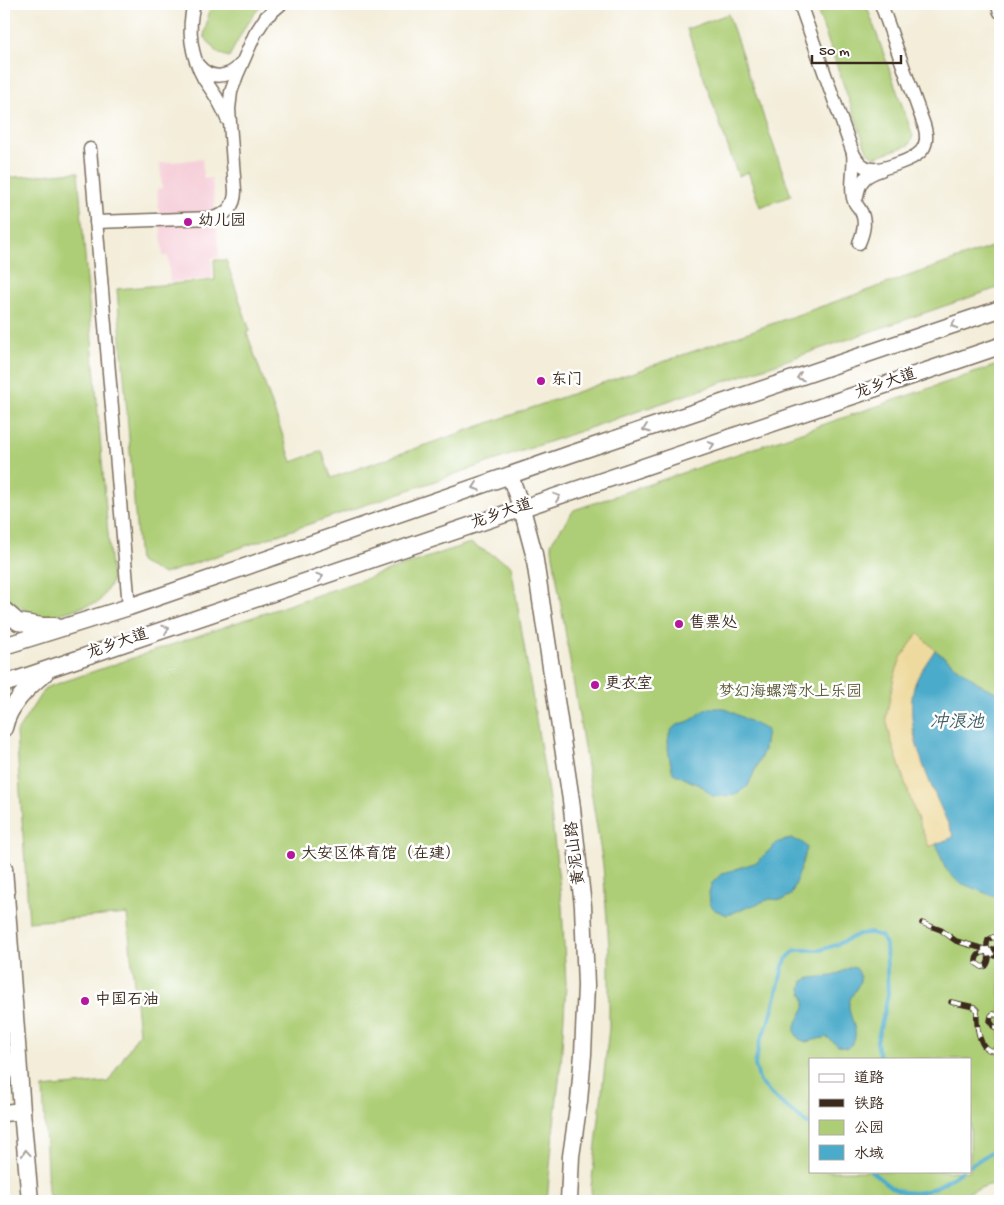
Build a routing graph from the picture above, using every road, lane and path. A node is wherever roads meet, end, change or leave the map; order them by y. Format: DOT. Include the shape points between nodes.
graph roads {
  1 [pos="194,4"];
  2 [pos="281,4"];
  3 [pos="800,4"];
  4 [pos="881,4"];
  5 [pos="998,4"];
  6 [pos="1000,12"];
  7 [pos="196,59"];
  8 [pos="242,63"];
  9 [pos="230,134"];
  10 [pos="90,149"];
  11 [pos="853,153"];
  12 [pos="883,170"];
  13 [pos="860,209"];
  14 [pos="96,222"];
  15 [pos="859,242"];
  16 [pos="1000,309"];
  17 [pos="1000,346"];
  18 [pos="510,476"];
  19 [pos="522,509"];
  20 [pos="128,607"];
  21 [pos="4,610"];
  22 [pos="69,626"];
  23 [pos="4,646"];
  24 [pos="53,667"];
  25 [pos="4,684"];
  26 [pos="4,728"];
  27 [pos="4,868"];
  28 [pos="22,1111"];
  29 [pos="4,1113"];
  30 [pos="30,1201"];
  31 [pos="570,1201"];
  1 -- 7 [label="street" via="190,30"];
  2 -- 8 [label="street" via="260,25"];
  3 -- 11 [label="street"];
  4 -- 12 [label="street" via="926,136 917,156"];
  5 -- 6 [label="street"];
  7 -- 8 [label="street" via="203,70 217,76 234,72"];
  7 -- 9 [label="street" via="224,109"];
  8 -- 9 [label="street" via="231,92"];
  9 -- 14 [label="street" via="235,196 232,206 224,214 212,218"];
  10 -- 14 [label="street"];
  11 -- 12 [label="street" via="863,166"];
  11 -- 13 [label="street" via="853,197"];
  12 -- 13 [label="street" via="868,175 860,184 857,196"];
  13 -- 15 [label="street" via="864,226"];
  14 -- 20 [label="street"];
  16 -- 18 [label="main road, 龙乡大道, one-way"];
  19 -- 17 [label="main road, 龙乡大道, one-way"];
  18 -- 19 [label="main road, 黄泥山路"];
  18 -- 20 [label="main road, 龙乡大道, one-way"];
  24 -- 19 [label="main road, 龙乡大道, one-way"];
  19 -- 31 [label="main road, 黄泥山路" via="534,554 584,906 586,986"];
  20 -- 22 [label="main road, 龙乡大道"];
  21 -- 22 [label="main road" via="18,622"];
  22 -- 23 [label="main road, 龙乡大道"];
  24 -- 25 [label="main road, 龙乡大道"];
  24 -- 26 [label="main road" via="29,686 16,702"];
  27 -- 28 [label="main road"];
  28 -- 29 [label="main road"];
  30 -- 28 [label="main road, one-way"];
}
